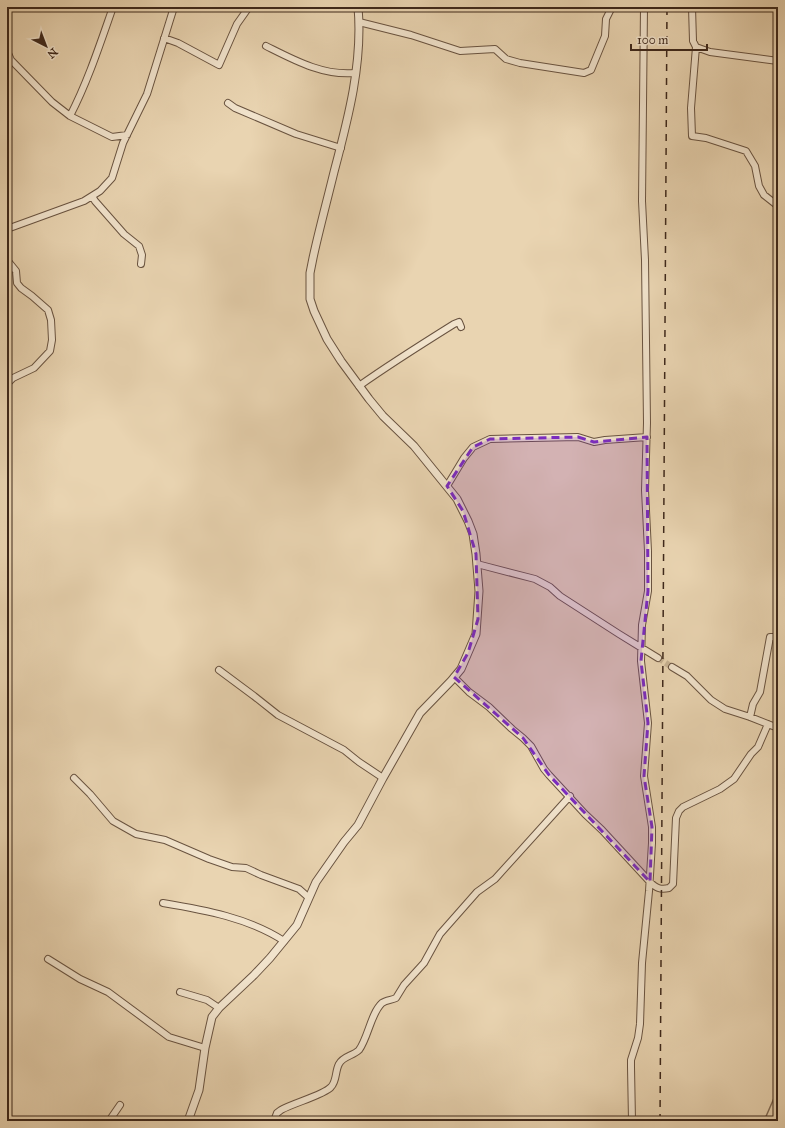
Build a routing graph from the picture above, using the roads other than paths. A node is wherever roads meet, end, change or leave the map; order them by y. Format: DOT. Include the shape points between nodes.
graph roads {
  1 [pos="113,7"];
  2 [pos="174,7"];
  3 [pos="249,7"];
  4 [pos="358,7"];
  5 [pos="612,7"];
  6 [pos="692,7"];
  7 [pos="642,8"];
  8 [pos="359,22"];
  9 [pos="164,38"];
  10 [pos="266,46"];
  11 [pos="696,47"];
  12 [pos="7,51"];
  13 [pos="778,61"];
  14 [pos="13,62"];
  15 [pos="7,66"];
  16 [pos="356,74"];
  17 [pos="228,103"];
  18 [pos="70,116"];
  19 [pos="127,135"];
  20 [pos="341,148"];
  21 [pos="92,196"];
  22 [pos="778,206"];
  23 [pos="7,229"];
  24 [pos="7,260"];
  25 [pos="141,264"];
  26 [pos="461,327"];
  27 [pos="7,384"];
  28 [pos="359,386"];
  29 [pos="647,437"];
  30 [pos="447,486"];
  31 [pos="477,564"];
  32 [pos="778,637"];
  33 [pos="641,647"];
  34 [pos="658,658"];
  35 [pos="672,667"];
  36 [pos="219,670"];
  37 [pos="454,677"];
  38 [pos="750,717"];
  39 [pos="768,724"];
  40 [pos="778,728"];
  41 [pos="74,778"];
  42 [pos="383,778"];
  43 [pos="570,796"];
  44 [pos="650,882"];
  45 [pos="308,898"];
  46 [pos="164,903"];
  47 [pos="284,941"];
  48 [pos="48,959"];
  49 [pos="180,992"];
  50 [pos="219,1008"];
  51 [pos="205,1048"];
  52 [pos="120,1105"];
  53 [pos="109,1121"];
  54 [pos="188,1121"];
  55 [pos="274,1121"];
  56 [pos="632,1121"];
  1 -- 18 [label="street"];
  2 -- 9 [label="street"];
  3 -- 9 [label="street" via="219,64"];
  4 -- 8 [label="street"];
  5 -- 8 [label="street" via="606,19 605,36 591,70 584,74 520,64 506,59 495,49 460,51 412,35"];
  6 -- 11 [label="street" via="693,41"];
  7 -- 29 [label="street" via="642,201"];
  8 -- 16 [label="street"];
  9 -- 19 [label="street" via="148,94"];
  10 -- 16 [label="street" via="306,65 331,72"];
  11 -- 13 [label="street" via="710,52"];
  11 -- 22 [label="street" via="691,108 692,136 746,151 764,195"];
  12 -- 14 [label="street"];
  14 -- 15 [label="street"];
  14 -- 18 [label="street" via="52,102"];
  16 -- 20 [label="street"];
  17 -- 20 [label="street" via="296,134"];
  18 -- 19 [label="street" via="112,137"];
  19 -- 21 [label="street" via="112,178"];
  20 -- 28 [label="street" via="313,258 310,299 327,339"];
  21 -- 23 [label="street"];
  21 -- 25 [label="street" via="124,234 139,246 142,254"];
  24 -- 27 [label="street" via="16,271 17,283 21,288 48,310 52,340 50,351 34,368 13,378"];
  26 -- 28 [label="street" via="459,322 454,324 390,363"];
  28 -- 30 [label="street"];
  29 -- 30 [label="street" via="594,442 578,437 490,439 473,447"];
  29 -- 33 [label="street" via="645,490 648,591"];
  30 -- 31 [label="street" via="457,499 473,534"];
  31 -- 33 [label="street" via="535,579"];
  31 -- 37 [label="street" via="480,591 476,634 461,668"];
  32 -- 38 [label="street" via="770,637 760,692 753,704"];
  33 -- 34 [label="street"];
  33 -- 44 [label="street" via="648,723 644,776 652,826"];
  35 -- 38 [label="street" via="687,676 711,700 725,709"];
  36 -- 42 [label="street" via="278,715 344,750"];
  37 -- 42 [label="street" via="420,713"];
  37 -- 43 [label="street" via="531,746 544,769"];
  38 -- 39 [label="street"];
  39 -- 40 [label="street"];
  39 -- 44 [label="street" via="758,747 734,779 679,811 676,818 671,888 659,889"];
  41 -- 45 [label="street" via="113,821 136,834 165,840 232,867 246,868 299,889"];
  42 -- 45 [label="street" via="358,825 333,857"];
  43 -- 44 [label="street"];
  43 -- 55 [label="street" via="496,879 477,892 440,934 424,962 396,998 381,1004 359,1049 339,1064 332,1087 281,1110"];
  44 -- 56 [label="street" via="642,963 640,1024 630,1067"];
  45 -- 47 [label="street" via="297,925"];
  46 -- 47 [label="street" via="252,924"];
  47 -- 50 [label="street" via="254,975"];
  48 -- 51 [label="street" via="80,979 108,992 169,1037"];
  49 -- 50 [label="street" via="207,1000"];
  50 -- 51 [label="street" via="212,1017"];
  51 -- 54 [label="street" via="199,1090"];
  52 -- 53 [label="street"];
}
